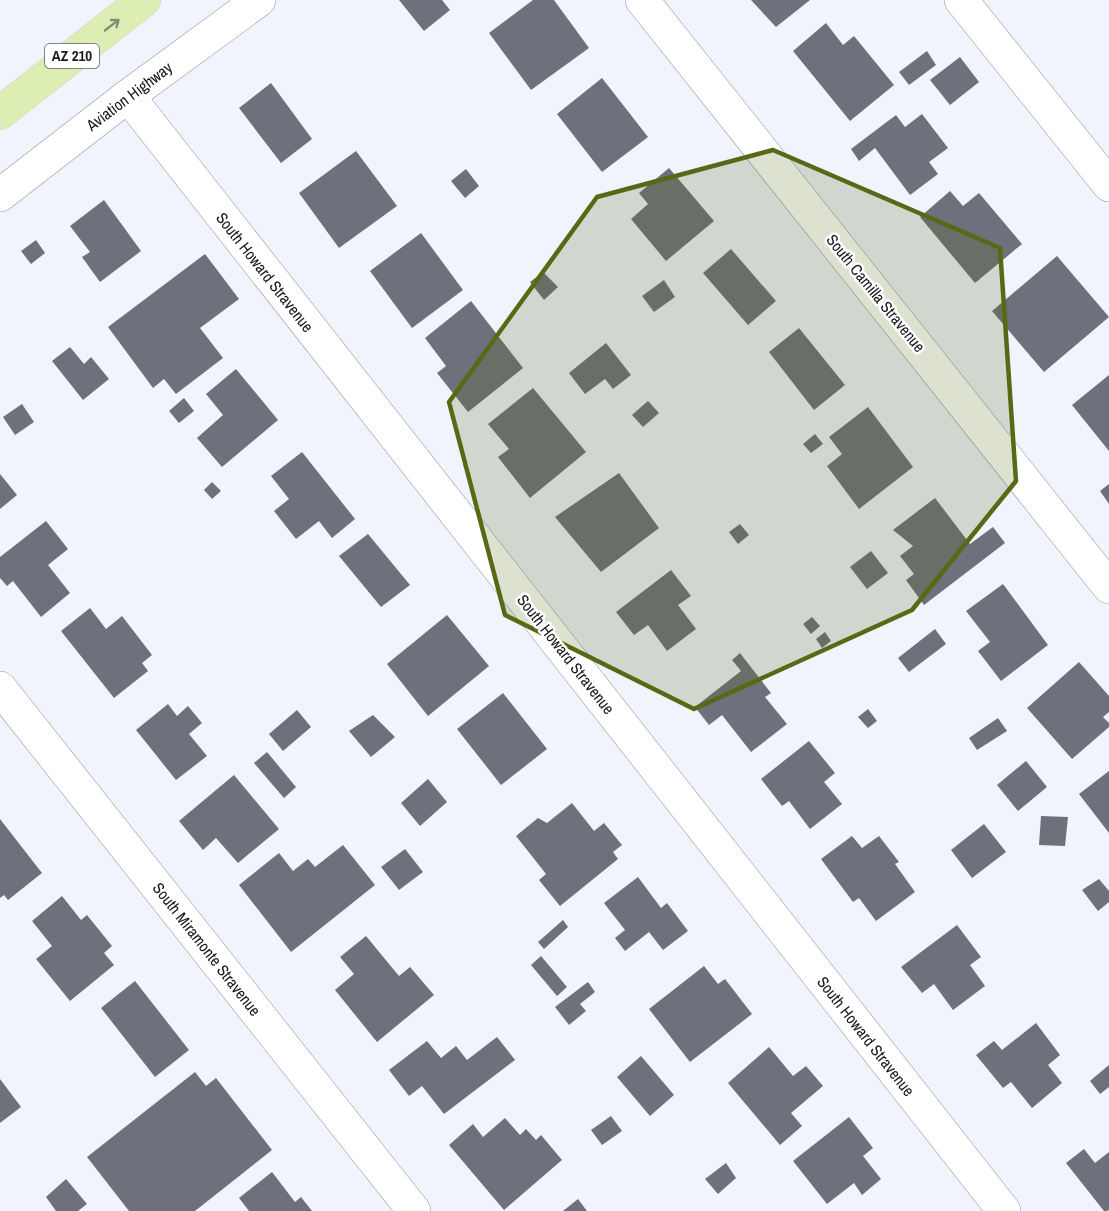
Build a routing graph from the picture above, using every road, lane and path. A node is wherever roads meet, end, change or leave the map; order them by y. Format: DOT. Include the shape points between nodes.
graph roads {
  1 [pos="144,0"];
  2 [pos="259,0"];
  3 [pos="642,0"];
  4 [pos="961,0"];
  5 [pos="128,96"];
  6 [pos="0,112"];
  7 [pos="1109,185"];
  8 [pos="0,195"];
  9 [pos="1109,587"];
  10 [pos="0,688"];
  11 [pos="414,1211"];
  12 [pos="1004,1211"];
  6 -- 1 [label="main road, AZ 210, one-way"];
  2 -- 5 [label="street, Aviation Highway"];
  3 -- 9 [label="street, South Camilla Stravenue"];
  4 -- 7 [label="street"];
  5 -- 8 [label="street, Aviation Highway"];
  5 -- 12 [label="street, South Howard Stravenue"];
  10 -- 11 [label="street, South Miramonte Stravenue"];
}
